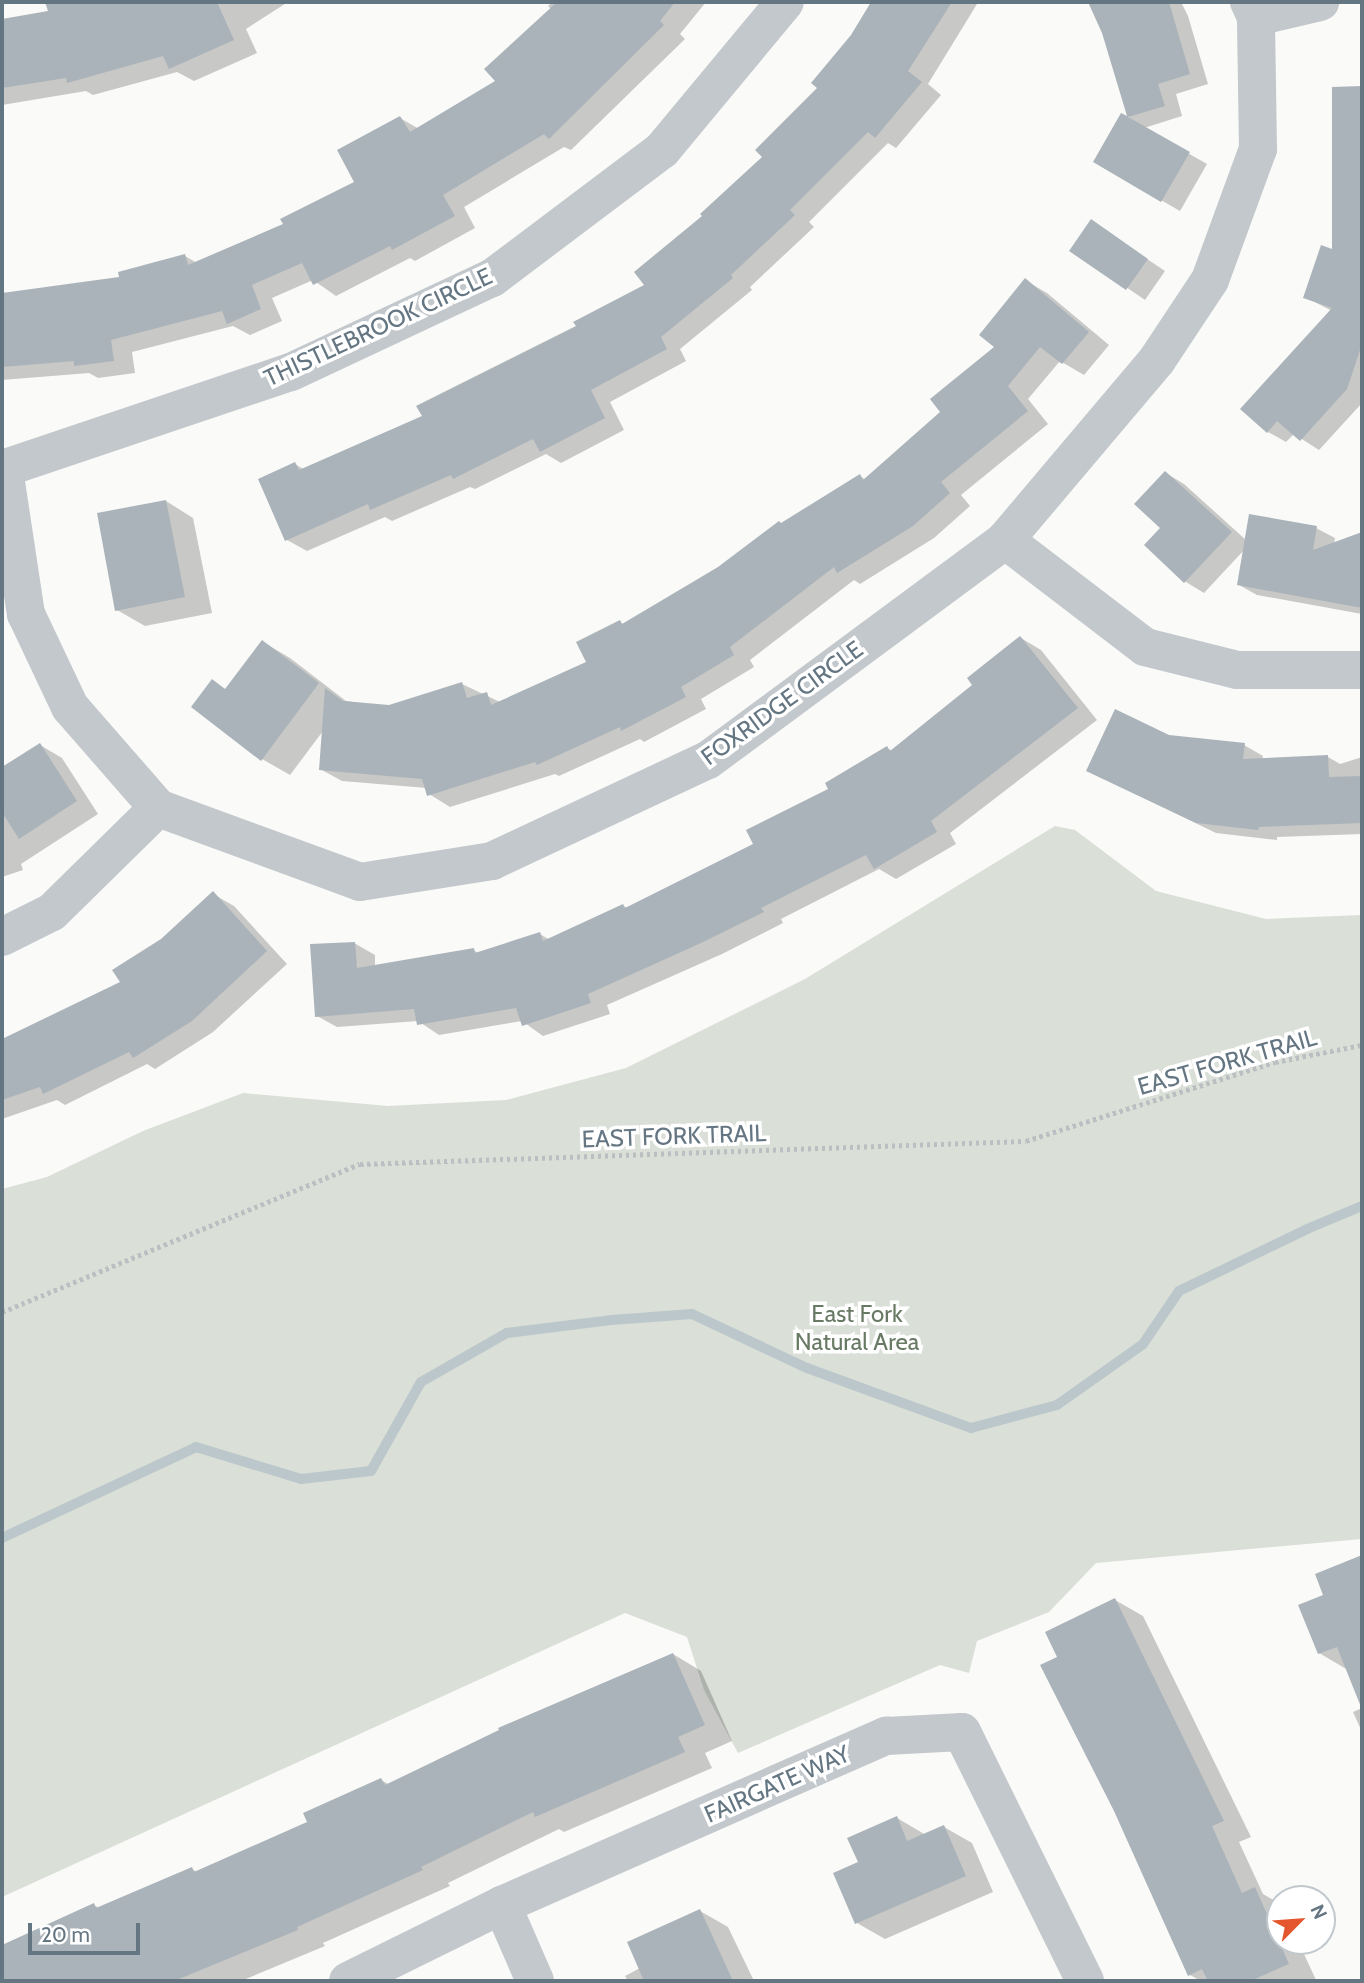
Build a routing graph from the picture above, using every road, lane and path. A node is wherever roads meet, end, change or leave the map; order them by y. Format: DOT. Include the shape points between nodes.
graph roads {
  1 [pos="785,2"];
  2 [pos="1320,2"];
  3 [pos="1253,10"];
  4 [pos="3,469"];
  5 [pos="1005,540"];
  6 [pos="1362,670"];
  7 [pos="158,808"];
  8 [pos="2,937"];
  9 [pos="1362,1045"];
  10 [pos="2,1312"];
  11 [pos="502,1905"];
  12 [pos="348,1981"];
  13 [pos="535,1981"];
  14 [pos="1085,1981"];
  1 -- 4 [label="street, THISTLEBROOK CIRCLE" via="662,150 492,278 291,372"];
  2 -- 3 [label="street"];
  3 -- 5 [label="street, FOXRIDGE CIRCLE" via="1258,149 1210,280 1157,360"];
  4 -- 7 [label="street, FOXRIDGE CIRCLE" via="26,614 70,707"];
  5 -- 6 [label="street" via="1145,648 1237,670"];
  5 -- 7 [label="street, FOXRIDGE CIRCLE" via="708,760 492,861 360,882"];
  7 -- 8 [label="street" via="52,912"];
  9 -- 10 [label="path, EAST FORK TRAIL" via="1275,1062 1026,1141 360,1164"];
  11 -- 12 [label="street, FAIRGATE WAY"];
  11 -- 13 [label="street"];
  11 -- 14 [label="street, FAIRGATE WAY" via="886,1736 961,1732"];
}
